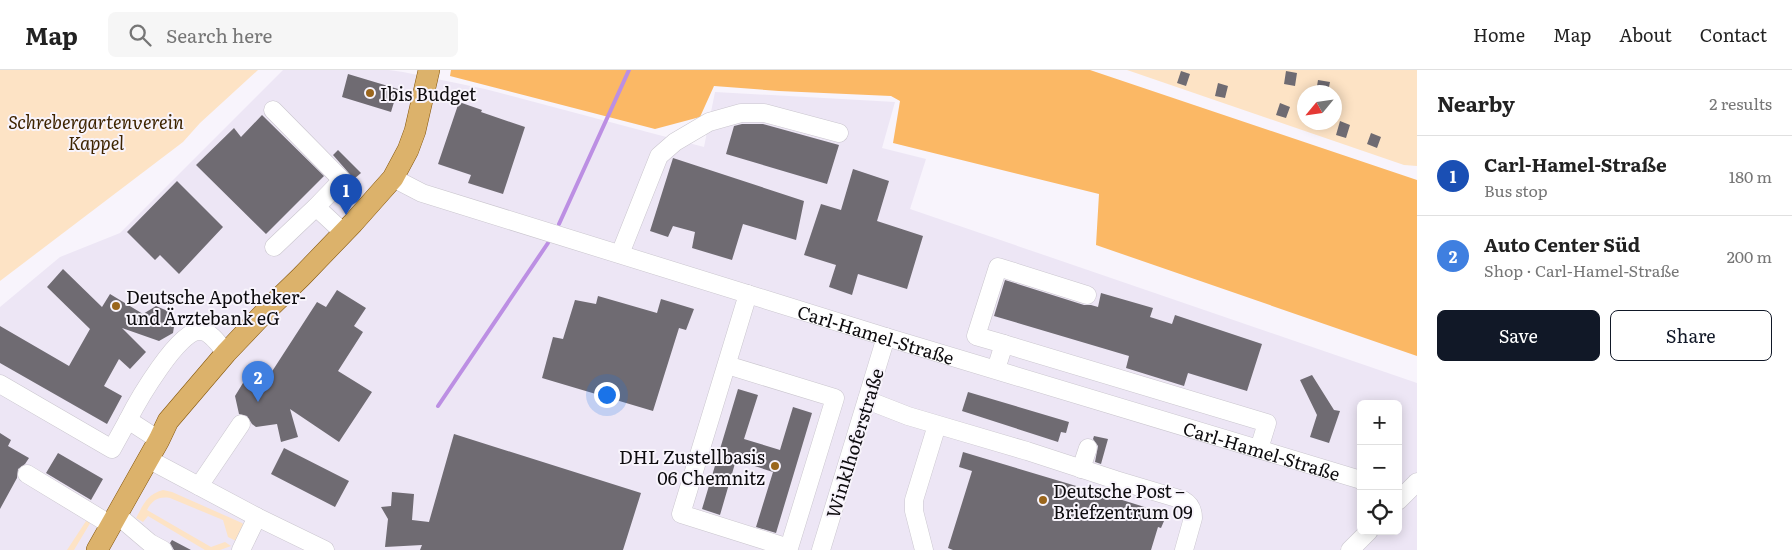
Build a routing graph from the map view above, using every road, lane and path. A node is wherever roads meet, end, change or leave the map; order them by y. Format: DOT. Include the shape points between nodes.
graph roads {
  1 [pos="429,70"];
  2 [pos="273,110"];
  3 [pos="840,133"];
  4 [pos="393,178"];
  5 [pos="316,207"];
  6 [pos="344,233"];
  7 [pos="274,247"];
  8 [pos="620,254"];
  9 [pos="748,294"];
  10 [pos="1088,295"];
  11 [pos="886,337"];
  12 [pos="1004,344"];
  13 [pos="226,353"];
  14 [pos="727,366"];
  15 [pos="996,369"];
  16 [pos="0,384"];
  17 [pos="867,400"];
  18 [pos="128,420"];
  19 [pos="241,424"];
  20 [pos="937,425"];
  21 [pos="159,440"];
  22 [pos="1088,448"];
  23 [pos="1259,449"];
  24 [pos="148,459"];
  25 [pos="1081,469"];
  26 [pos="27,474"];
  27 [pos="1357,479"];
  28 [pos="199,486"];
  29 [pos="257,517"];
  30 [pos="114,520"];
  31 [pos="1365,535"];
  32 [pos="152,548"];
  33 [pos="97,550"];
  34 [pos="241,550"];
  35 [pos="325,550"];
  36 [pos="821,550"];
  37 [pos="924,550"];
  38 [pos="1184,550"];
  39 [pos="1350,550"];
  1 -- 4 [label="main road" via="415,131"];
  2 -- 5 [label="street" via="342,180"];
  3 -- 8 [label="street" via="764,113 741,113 709,122 675,142 659,156"];
  4 -- 6 [label="main road"];
  4 -- 8 [label="street, Carl-Hamel-Straße" via="422,192"];
  5 -- 6 [label="street"];
  5 -- 7 [label="street"];
  6 -- 13 [label="main road"];
  8 -- 9 [label="street, Carl-Hamel-Straße"];
  9 -- 11 [label="street, Carl-Hamel-Straße"];
  9 -- 14 [label="street"];
  10 -- 12 [label="street" via="998,267 976,336"];
  11 -- 15 [label="street, Carl-Hamel-Straße"];
  11 -- 17 [label="street, Winklhoferstraße"];
  12 -- 15 [label="street"];
  12 -- 23 [label="street" via="1267,423"];
  13 -- 18 [label="street" via="203,331 189,334 160,368"];
  13 -- 21 [label="main road" via="168,421"];
  14 -- 14 [label="street" via="681,514 789,548 835,398"];
  15 -- 23 [label="street, Carl-Hamel-Straße"];
  16 -- 18 [label="street" via="112,448"];
  17 -- 20 [label="street"];
  17 -- 36 [label="street, Winklhoferstraße"];
  18 -- 21 [label="street"];
  19 -- 28 [label="street"];
  20 -- 25 [label="street"];
  20 -- 37 [label="street" via="914,500"];
  21 -- 24 [label="main road"];
  22 -- 25 [label="street"];
  23 -- 27 [label="street, Carl-Hamel-Straße"];
  24 -- 28 [label="street"];
  24 -- 30 [label="main road"];
  25 -- 38 [label="street" via="1187,502 1193,518"];
  26 -- 30 [label="street"];
  28 -- 29 [label="street"];
  29 -- 34 [label="street"];
  29 -- 35 [label="street"];
  30 -- 32 [label="street"];
  30 -- 33 [label="main road"];
  31 -- 39 [label="street"];
}
